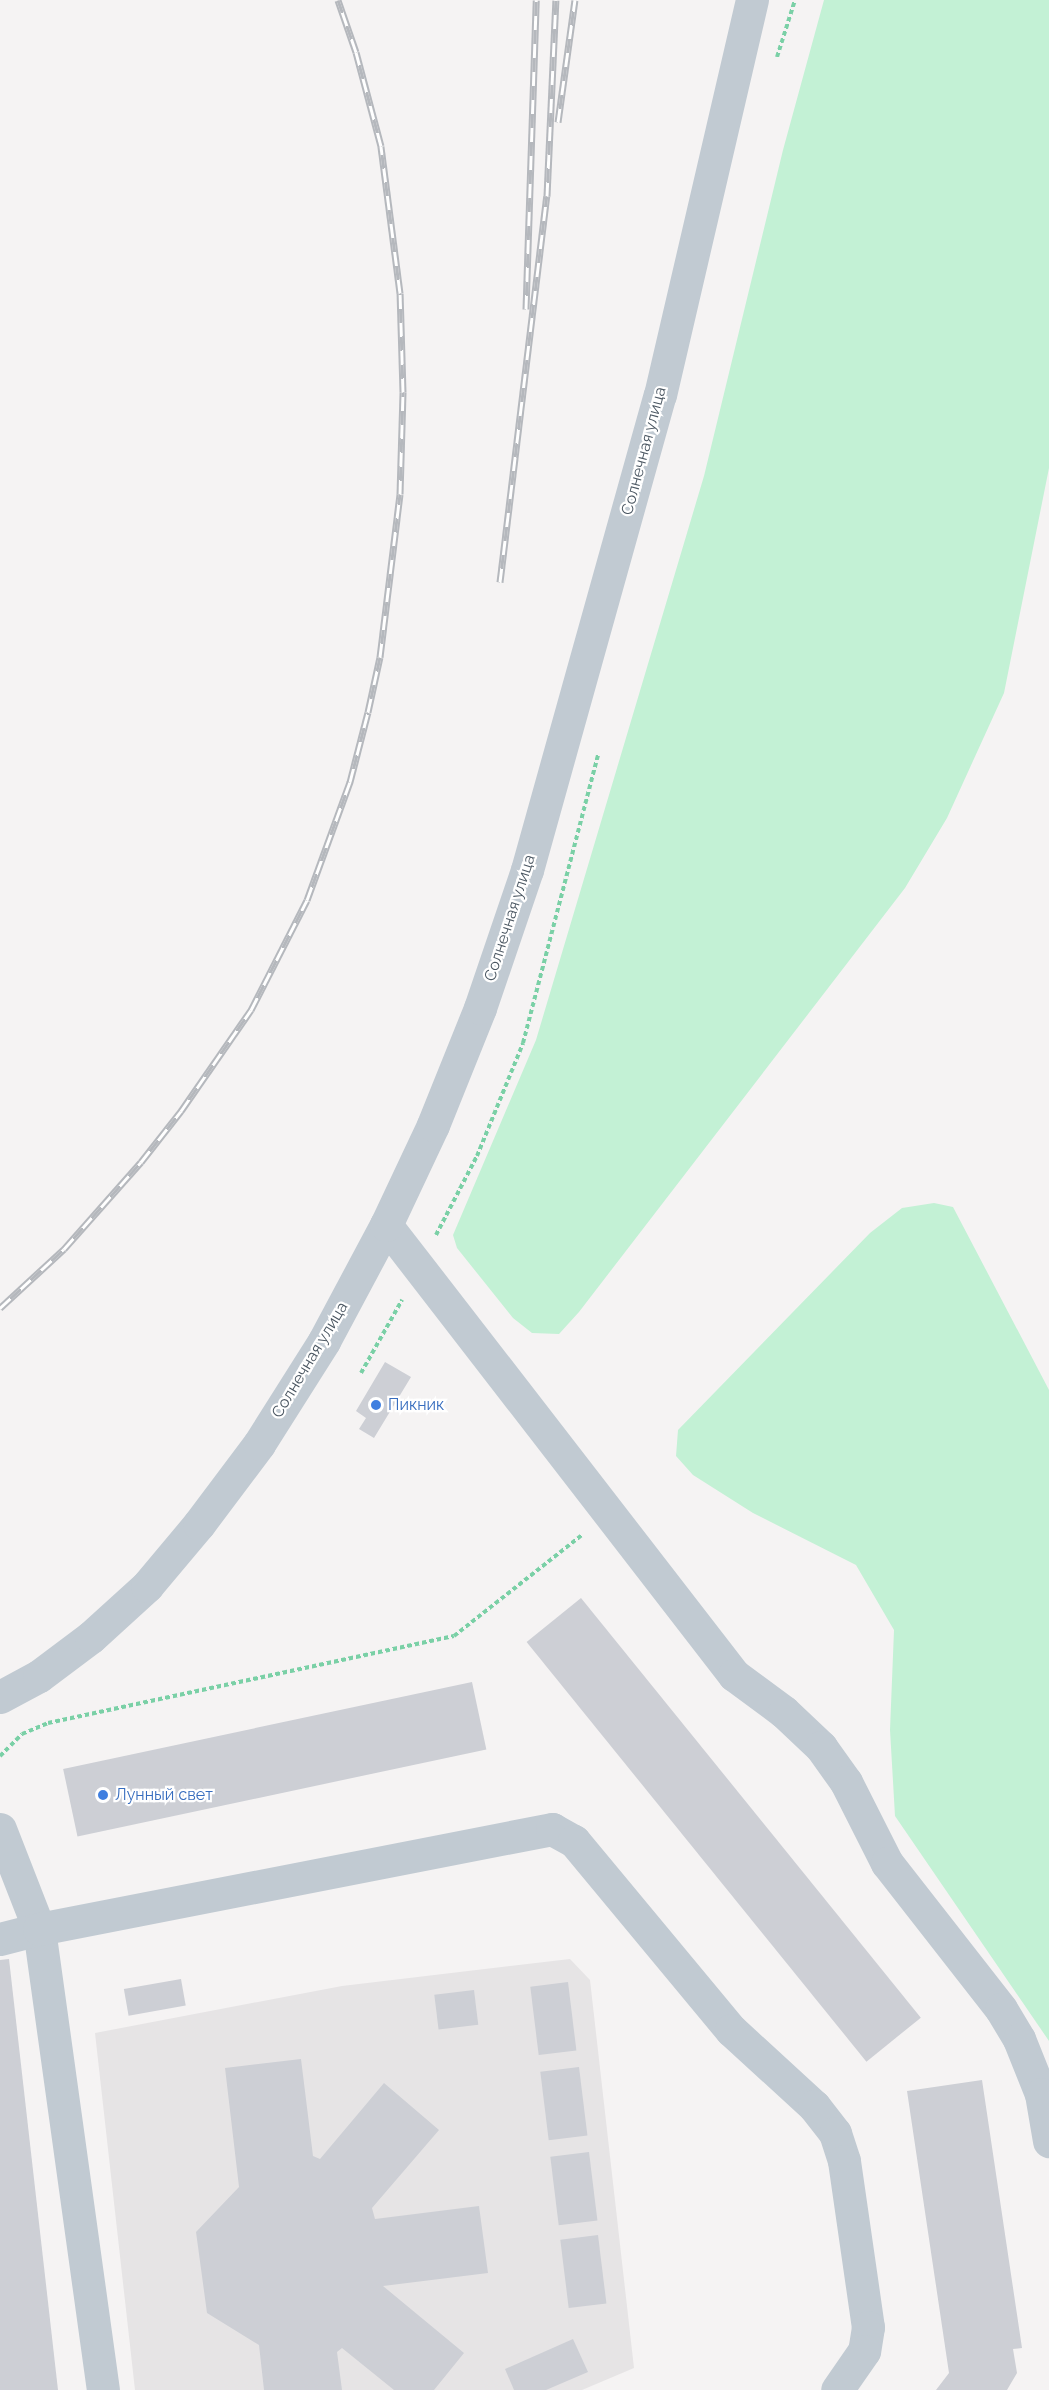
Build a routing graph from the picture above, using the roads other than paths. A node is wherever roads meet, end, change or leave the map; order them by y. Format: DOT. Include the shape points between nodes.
graph roads {
  1 [pos="752,0"];
  2 [pos="386,1225"];
  3 [pos="0,1697"];
  4 [pos="0,1829"];
  5 [pos="39,1929"];
  6 [pos="0,1939"];
  7 [pos="1049,2141"];
  8 [pos="103,2390"];
  9 [pos="837,2390"];
  1 -- 2 [label="street, Солнечная улица" via="660,395 527,870 476,1018 433,1125"];
  2 -- 3 [label="street, Солнечная улица" via="318,1350 259,1444 191,1533 147,1586 91,1637 39,1676"];
  2 -- 7 [label="street" via="734,1675 784,1712 821,1747 846,1782 887,1863 1001,2009 1019,2039 1041,2094"];
  4 -- 5 [label="street"];
  5 -- 6 [label="street"];
  5 -- 8 [label="street"];
  5 -- 9 [label="street" via="552,1829 574,1841 731,2030 814,2106 835,2133 844,2161 868,2326 864,2351"];
}
